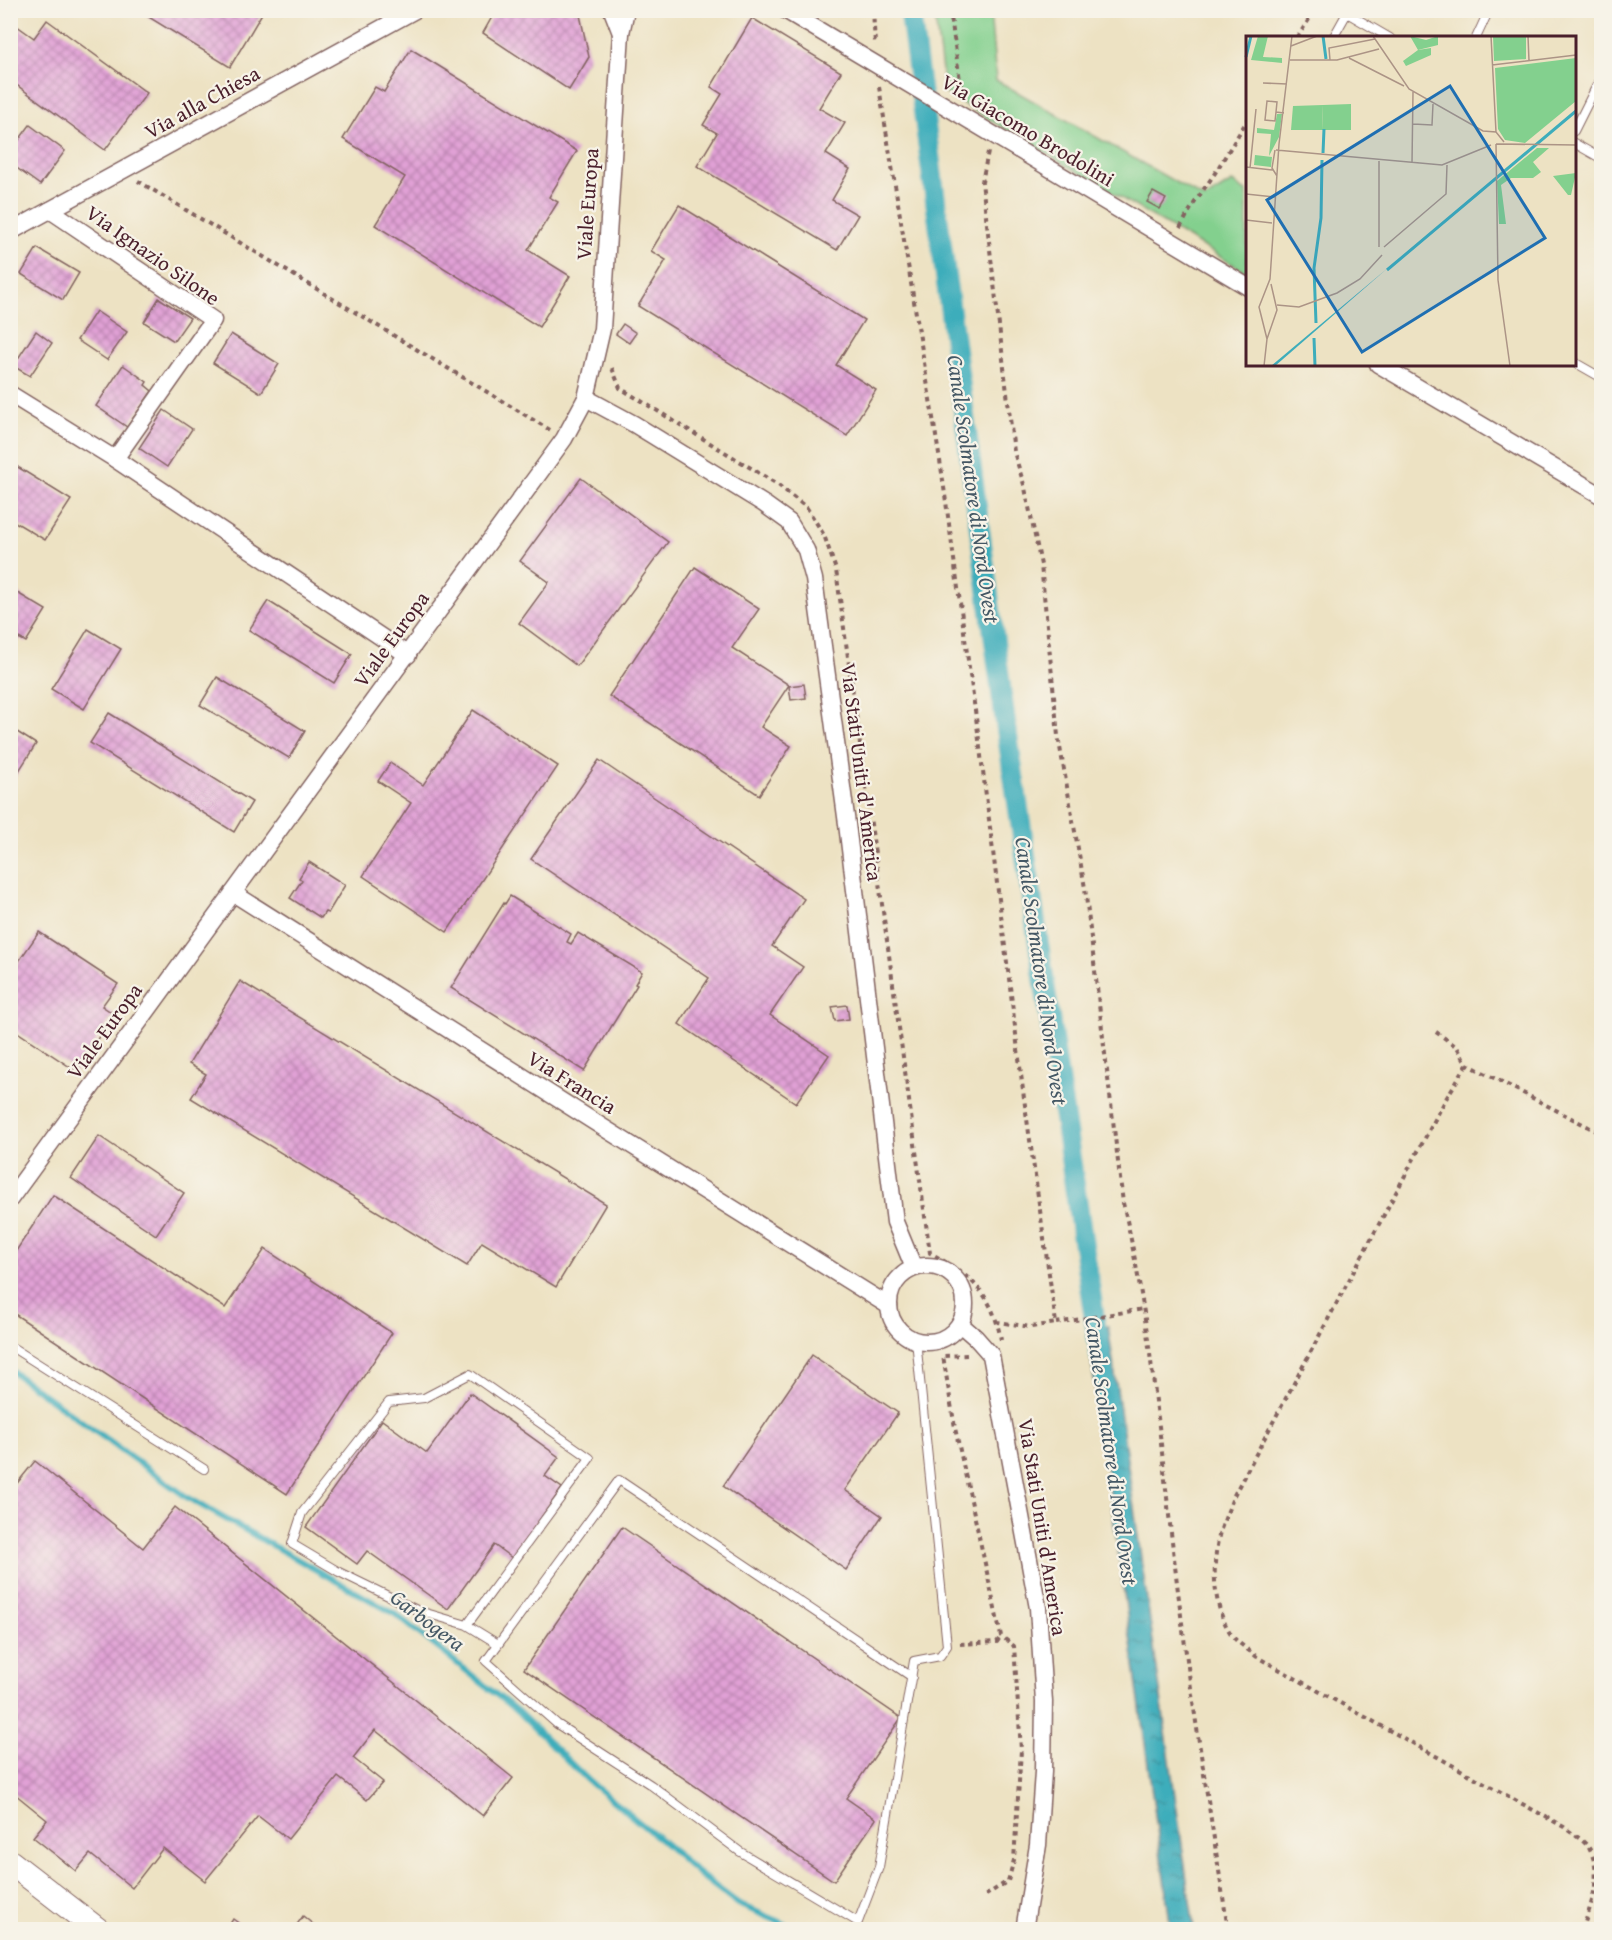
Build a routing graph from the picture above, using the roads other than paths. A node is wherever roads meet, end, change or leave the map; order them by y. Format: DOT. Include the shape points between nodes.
graph roads {
  1 [pos="415,10"];
  2 [pos="612,10"];
  3 [pos="626,10"];
  4 [pos="785,10"];
  5 [pos="1490,10"];
  6 [pos="621,33"];
  7 [pos="1334,36"];
  8 [pos="1387,36"];
  9 [pos="1477,36"];
  10 [pos="1602,75"];
  11 [pos="1576,129"];
  12 [pos="1576,144"];
  13 [pos="1602,159"];
  14 [pos="50,210"];
  15 [pos="10,232"];
  16 [pos="1246,286"];
  17 [pos="1576,363"];
  18 [pos="1381,366"];
  19 [pos="1602,378"];
  20 [pos="10,394"];
  21 [pos="586,398"];
  22 [pos="115,459"];
  23 [pos="1602,496"];
  24 [pos="408,655"];
  25 [pos="232,893"];
  26 [pos="10,1198"];
  27 [pos="914,1268"];
  28 [pos="889,1306"];
  29 [pos="960,1324"];
  30 [pos="916,1340"];
  31 [pos="10,1346"];
  32 [pos="204,1469"];
  33 [pos="467,1625"];
  34 [pos="498,1644"];
  35 [pos="912,1677"];
  36 [pos="12,1867"];
  37 [pos="98,1929"];
  38 [pos="1024,1929"];
  1 -- 14 [label="street, Via alla Chiesa"];
  2 -- 6 [label="street, Viale Europa"];
  3 -- 6 [label="street, Viale Europa"];
  4 -- 16 [label="street, Via Giacomo Brodolini"];
  5 -- 9 [label="lane"];
  6 -- 21 [label="street, Viale Europa" via="602,329"];
  7 -- 8 [label="lane" via="1347,13"];
  10 -- 11 [label="lane"];
  12 -- 13 [label="lane"];
  14 -- 15 [label="street, Via alla Chiesa"];
  14 -- 22 [label="street, Via Ignazio Silone" via="213,320"];
  17 -- 19 [label="lane"];
  18 -- 23 [label="street"];
  20 -- 22 [label="street"];
  21 -- 24 [label="street, Viale Europa" via="564,439"];
  21 -- 27 [label="street, Via Stati Uniti d'America" via="764,504 789,522 806,550 814,579 846,812 895,1222"];
  22 -- 24 [label="street"];
  24 -- 25 [label="street, Viale Europa"];
  25 -- 26 [label="street, Viale Europa"];
  25 -- 28 [label="street, Via Francia"];
  27 -- 28 [label="street" via="895,1283"];
  27 -- 29 [label="street" via="937,1266 957,1279 966,1301"];
  28 -- 30 [label="street" via="897,1327"];
  29 -- 30 [label="street" via="941,1340"];
  29 -- 38 [label="street, Via Stati Uniti d'America" via="991,1354 1038,1608 1044,1702 1043,1772 1038,1845"];
  30 -- 35 [label="lane" via="947,1645 940,1656 914,1661"];
  31 -- 32 [label="lane"];
  33 -- 33 [label="lane" via="590,1458 470,1374 424,1398 389,1402 302,1513 292,1544 419,1611"];
  33 -- 34 [label="lane"];
  34 -- 35 [label="lane" via="619,1480"];
  34 -- 35 [label="lane" via="486,1661 557,1724 651,1785 739,1851 858,1922 879,1867"];
  36 -- 37 [label="street"];
}
